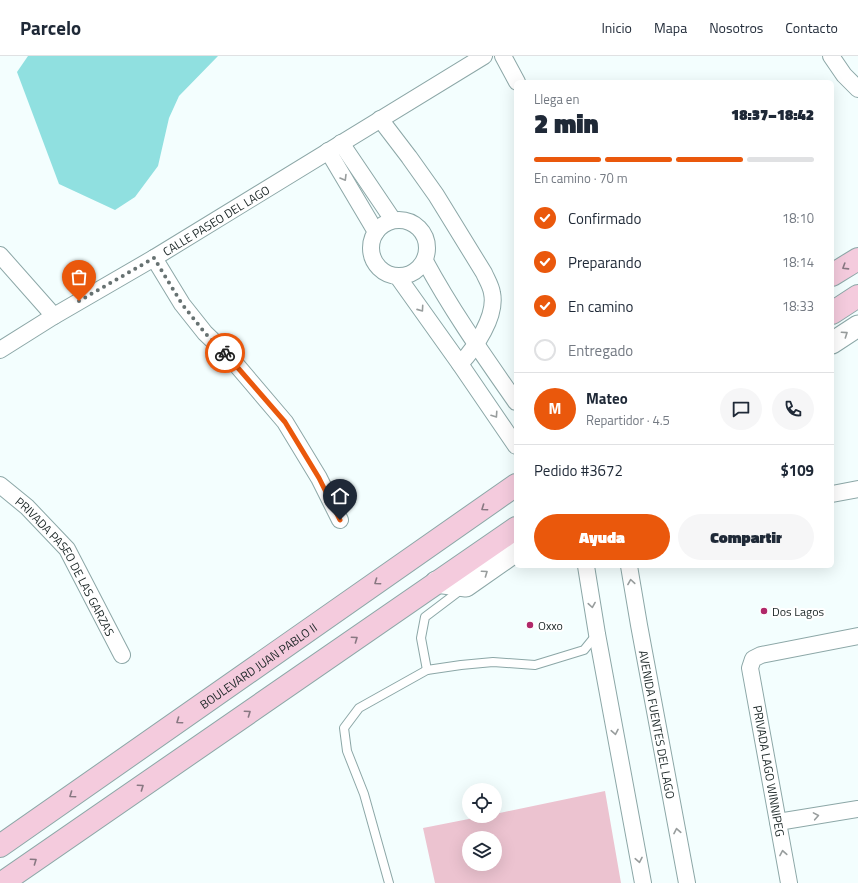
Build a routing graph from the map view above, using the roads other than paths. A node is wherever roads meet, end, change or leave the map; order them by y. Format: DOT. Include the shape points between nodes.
graph roads {
  1 [pos="484,56"];
  2 [pos="503,56"];
  3 [pos="831,56"];
  4 [pos="516,80"];
  5 [pos="858,89"];
  6 [pos="380,119"];
  7 [pos="335,147"];
  8 [pos="393,220"];
  9 [pos="376,232"];
  10 [pos="0,255"];
  11 [pos="154,258"];
  12 [pos="858,259"];
  13 [pos="425,261"];
  14 [pos="834,274"];
  15 [pos="398,277"];
  16 [pos="858,296"];
  17 [pos="834,312"];
  18 [pos="54,316"];
  19 [pos="858,326"];
  20 [pos="834,342"];
  21 [pos="476,345"];
  22 [pos="0,350"];
  23 [pos="460,364"];
  24 [pos="514,399"];
  25 [pos="514,443"];
  26 [pos="0,485"];
  27 [pos="514,486"];
  28 [pos="858,489"];
  29 [pos="834,494"];
  30 [pos="340,520"];
  31 [pos="514,529"];
  32 [pos="514,552"];
  33 [pos="586,568"];
  34 [pos="629,568"];
  35 [pos="436,582"];
  36 [pos="466,586"];
  37 [pos="597,634"];
  38 [pos="858,636"];
  39 [pos="122,655"];
  40 [pos="427,670"];
  41 [pos="858,809"];
  42 [pos="778,822"];
  43 [pos="0,846"];
  44 [pos="2,883"];
  45 [pos="389,883"];
  46 [pos="644,883"];
  47 [pos="687,883"];
  48 [pos="789,883"];
  1 -- 6 [label="street, CALLE PASEO DEL LAGO"];
  2 -- 4 [label="street"];
  3 -- 5 [label="street"];
  6 -- 7 [label="street, CALLE PASEO DEL LAGO"];
  6 -- 21 [label="street" via="436,195 490,285 492,307 488,323"];
  7 -- 8 [label="street"];
  7 -- 9 [label="street, one-way"];
  7 -- 11 [label="street, CALLE PASEO DEL LAGO"];
  8 -- 9 [label="street" via="383,224"];
  8 -- 13 [label="street" via="409,221 422,230 428,246"];
  9 -- 15 [label="street" via="371,251 374,261 388,275"];
  10 -- 18 [label="street"];
  11 -- 18 [label="street, CALLE PASEO DEL LAGO"];
  11 -- 30 [label="street" via="182,304 205,333 228,355 285,422 319,478"];
  12 -- 14 [label="main road, one-way"];
  13 -- 15 [label="street" via="418,270"];
  13 -- 21 [label="street"];
  15 -- 23 [label="street, one-way"];
  16 -- 17 [label="main road"];
  18 -- 22 [label="street, CALLE PASEO DEL LAGO"];
  20 -- 19 [label="street, one-way"];
  21 -- 23 [label="street"];
  21 -- 24 [label="street"];
  23 -- 25 [label="street, one-way"];
  26 -- 39 [label="street, PRIVADA PASEO DE LAS GARZAS" via="27,507 67,549"];
  27 -- 43 [label="main road, BOULEVARD JUAN PABLO II, one-way"];
  28 -- 29 [label="street"];
  31 -- 35 [label="main road"];
  36 -- 32 [label="street, one-way"];
  33 -- 37 [label="street, one-way"];
  47 -- 34 [label="street, AVENIDA FUENTES DEL LAGO, one-way"];
  35 -- 36 [label="street"];
  44 -- 35 [label="main road, one-way"];
  36 -- 40 [label="lane" via="425,617 421,638"];
  37 -- 40 [label="lane" via="584,650 535,665 493,662"];
  37 -- 46 [label="street, one-way"];
  38 -- 42 [label="street, PRIVADA LAGO WINNIPEG" via="761,655 753,659 750,668"];
  40 -- 45 [label="lane" via="359,708 344,728 347,751 364,794"];
  42 -- 41 [label="street, one-way"];
  48 -- 42 [label="street, PRIVADA LAGO WINNIPEG, one-way"];
}
